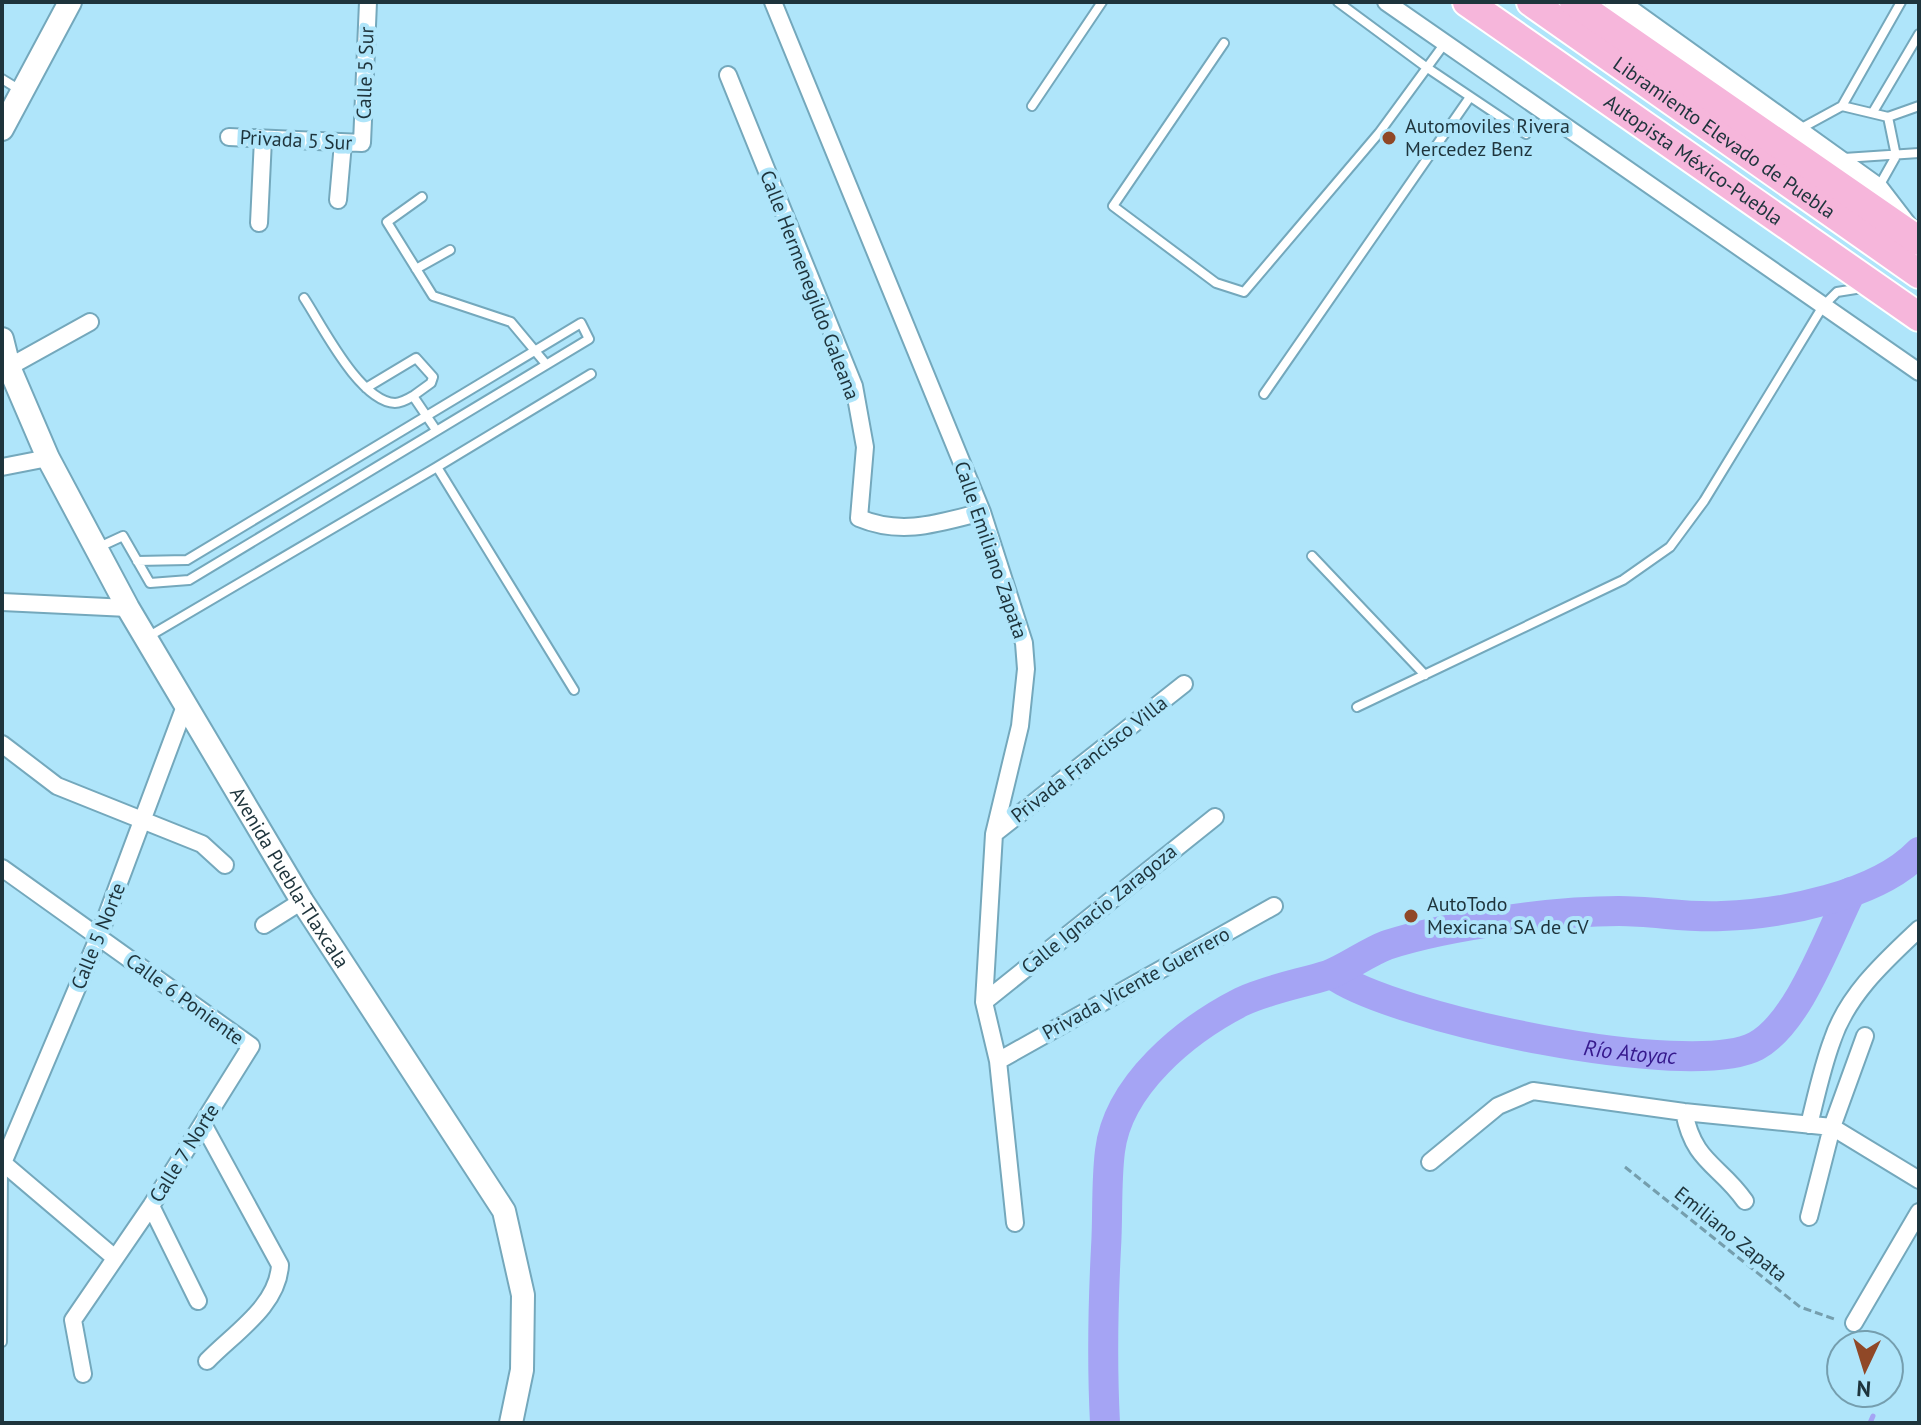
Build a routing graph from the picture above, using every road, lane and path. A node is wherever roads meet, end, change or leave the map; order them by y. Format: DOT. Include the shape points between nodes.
graph roads {
  1 [pos="70,2"];
  2 [pos="368,2"];
  3 [pos="773,2"];
  4 [pos="1102,2"];
  5 [pos="1338,2"];
  6 [pos="1386,2"];
  7 [pos="1467,2"];
  8 [pos="1492,2"];
  9 [pos="1531,2"];
  10 [pos="1574,2"];
  11 [pos="1901,2"];
  12 [pos="1624,4"];
  13 [pos="1919,34"];
  14 [pos="1224,43"];
  15 [pos="1445,43"];
  16 [pos="1426,67"];
  17 [pos="728,75"];
  18 [pos="11,85"];
  19 [pos="1470,97"];
  20 [pos="1032,106"];
  21 [pos="1842,106"];
  22 [pos="1919,106"];
  23 [pos="1873,112"];
  24 [pos="1888,117"];
  25 [pos="2,129"];
  26 [pos="1798,130"];
  27 [pos="1526,134"];
  28 [pos="229,137"];
  29 [pos="263,139"];
  30 [pos="343,143"];
  31 [pos="362,143"];
  32 [pos="1919,153"];
  33 [pos="1896,156"];
  34 [pos="1837,159"];
  35 [pos="1877,189"];
  36 [pos="422,197"];
  37 [pos="338,200"];
  38 [pos="259,223"];
  39 [pos="1916,238"];
  40 [pos="450,250"];
  41 [pos="416,269"];
  42 [pos="1919,274"];
  43 [pos="304,298"];
  44 [pos="1919,301"];
  45 [pos="1823,306"];
  46 [pos="1919,317"];
  47 [pos="90,322"];
  48 [pos="1919,323"];
  49 [pos="2,339"];
  50 [pos="535,350"];
  51 [pos="546,364"];
  52 [pos="9,367"];
  53 [pos="1919,372"];
  54 [pos="591,374"];
  55 [pos="366,388"];
  56 [pos="1264,394"];
  57 [pos="413,396"];
  58 [pos="427,416"];
  59 [pos="436,430"];
  60 [pos="48,458"];
  61 [pos="2,467"];
  62 [pos="437,467"];
  63 [pos="982,512"];
  64 [pos="247,526"];
  65 [pos="255,540"];
  66 [pos="96,548"];
  67 [pos="1312,556"];
  68 [pos="137,561"];
  69 [pos="2,602"];
  70 [pos="128,608"];
  71 [pos="145,638"];
  72 [pos="1425,675"];
  73 [pos="1184,684"];
  74 [pos="574,690"];
  75 [pos="185,706"];
  76 [pos="1357,707"];
  77 [pos="2,744"];
  78 [pos="1215,817"];
  79 [pos="143,820"];
  80 [pos="994,834"];
  81 [pos="225,865"];
  82 [pos="2,868"];
  83 [pos="302,901"];
  84 [pos="1274,906"];
  85 [pos="264,925"];
  86 [pos="1919,929"];
  87 [pos="99,936"];
  88 [pos="984,1002"];
  89 [pos="1865,1036"];
  90 [pos="251,1046"];
  91 [pos="998,1061"];
  92 [pos="1684,1112"];
  93 [pos="203,1124"];
  94 [pos="1809,1125"];
  95 [pos="1832,1127"];
  96 [pos="2,1162"];
  97 [pos="1430,1162"];
  98 [pos="1625,1167"];
  99 [pos="1919,1180"];
  100 [pos="1745,1201"];
  101 [pos="151,1206"];
  102 [pos="1919,1212"];
  103 [pos="1809,1217"];
  104 [pos="1015,1223"];
  105 [pos="115,1258"];
  106 [pos="198,1301"];
  107 [pos="1823,1318"];
  108 [pos="1854,1323"];
  109 [pos="2,1342"];
  110 [pos="207,1361"];
  111 [pos="83,1374"];
  112 [pos="511,1423"];
  1 -- 18 [label="main road"];
  2 -- 31 [label="street, Calle 5 Sur"];
  3 -- 63 [label="street, Calle Emiliano Zapata"];
  4 -- 20 [label="lane"];
  5 -- 16 [label="lane"];
  6 -- 15 [label="street"];
  7 -- 46 [label="highway, Autopista México-Puebla"];
  8 -- 44 [label="highway, Libramiento Elevado de Puebla"];
  9 -- 42 [label="highway, Libramiento Elevado de Puebla"];
  10 -- 39 [label="highway"];
  11 -- 21 [label="lane"];
  12 -- 26 [label="main road"];
  13 -- 23 [label="lane"];
  14 -- 16 [label="lane" via="1113,206 1216,283 1244,292 1379,133"];
  15 -- 16 [label="lane"];
  15 -- 45 [label="street"];
  16 -- 19 [label="lane"];
  17 -- 63 [label="street, Calle Hermenegildo Galeana" via="854,386 865,447 859,518 884,529 932,525"];
  18 -- 25 [label="main road"];
  19 -- 27 [label="lane"];
  19 -- 56 [label="lane"];
  21 -- 23 [label="lane"];
  21 -- 26 [label="lane"];
  22 -- 24 [label="lane"];
  23 -- 24 [label="lane"];
  24 -- 33 [label="lane"];
  26 -- 34 [label="main road"];
  28 -- 29 [label="street, Privada 5 Sur"];
  29 -- 30 [label="street, Privada 5 Sur"];
  29 -- 38 [label="street"];
  30 -- 31 [label="street, Privada 5 Sur"];
  30 -- 37 [label="street"];
  32 -- 33 [label="lane"];
  33 -- 34 [label="lane"];
  33 -- 35 [label="lane"];
  34 -- 35 [label="main road"];
  35 -- 39 [label="main road"];
  36 -- 41 [label="lane" via="387,222"];
  40 -- 41 [label="lane"];
  41 -- 50 [label="lane" via="433,296 511,322"];
  43 -- 55 [label="lane"];
  45 -- 48 [label="lane" via="1837,292 1872,289"];
  45 -- 53 [label="street"];
  45 -- 72 [label="lane" via="1704,501 1670,547 1623,580"];
  47 -- 52 [label="street"];
  49 -- 52 [label="main road, Avenida Puebla-Tlaxcala"];
  50 -- 51 [label="lane"];
  50 -- 51 [label="lane" via="581,323 589,339"];
  50 -- 58 [label="lane"];
  51 -- 59 [label="lane"];
  52 -- 60 [label="main road, Avenida Puebla-Tlaxcala"];
  54 -- 62 [label="lane"];
  55 -- 57 [label="lane" via="398,403"];
  55 -- 57 [label="lane" via="416,358 433,377"];
  57 -- 58 [label="lane"];
  58 -- 59 [label="lane"];
  58 -- 64 [label="lane"];
  59 -- 65 [label="lane"];
  60 -- 61 [label="street"];
  60 -- 66 [label="main road, Avenida Puebla-Tlaxcala"];
  62 -- 71 [label="lane"];
  62 -- 74 [label="lane"];
  63 -- 80 [label="street, Calle Emiliano Zapata" via="1024,643 1026,669 1020,726"];
  64 -- 65 [label="lane"];
  64 -- 68 [label="lane" via="187,560"];
  65 -- 68 [label="lane" via="189,580 150,583"];
  66 -- 68 [label="lane" via="123,536"];
  66 -- 70 [label="main road, Avenida Puebla-Tlaxcala"];
  67 -- 72 [label="lane"];
  69 -- 70 [label="street"];
  70 -- 71 [label="main road, Avenida Puebla-Tlaxcala"];
  71 -- 75 [label="main road, Avenida Puebla-Tlaxcala"];
  72 -- 76 [label="lane"];
  73 -- 80 [label="street, Privada Francisco Villa"];
  75 -- 79 [label="street, Calle 5 Norte"];
  75 -- 83 [label="main road, Avenida Puebla-Tlaxcala"];
  77 -- 79 [label="street" via="57,786"];
  78 -- 88 [label="street, Calle Ignacio Zaragoza"];
  79 -- 81 [label="street" via="202,844"];
  79 -- 87 [label="street, Calle 5 Norte"];
  80 -- 88 [label="street, Calle Emiliano Zapata"];
  82 -- 87 [label="street, Calle 6 Poniente"];
  83 -- 85 [label="street"];
  83 -- 112 [label="main road, Avenida Puebla-Tlaxcala" via="504,1211 523,1295 522,1370"];
  84 -- 91 [label="street, Privada Vicente Guerrero"];
  86 -- 94 [label="street" via="1851,1003 1832,1038"];
  87 -- 90 [label="street, Calle 6 Poniente"];
  87 -- 96 [label="street, Calle 5 Norte"];
  88 -- 91 [label="street, Calle Emiliano Zapata"];
  89 -- 95 [label="street"];
  90 -- 93 [label="street, Calle 7 Norte"];
  91 -- 104 [label="street, Calle Emiliano Zapata"];
  92 -- 94 [label="street"];
  92 -- 97 [label="street" via="1533,1091 1498,1106"];
  92 -- 100 [label="street" via="1699,1154"];
  93 -- 101 [label="street, Calle 7 Norte"];
  93 -- 110 [label="street" via="280,1265 272,1298"];
  94 -- 95 [label="street"];
  95 -- 99 [label="street"];
  95 -- 103 [label="street"];
  96 -- 105 [label="street"];
  96 -- 109 [label="lane"];
  98 -- 107 [label="path, Emiliano Zapata" via="1788,1298"];
  101 -- 105 [label="street, Calle 7 Norte"];
  101 -- 106 [label="street"];
  102 -- 108 [label="street"];
  105 -- 111 [label="street, Calle 7 Norte" via="73,1320"];
}
